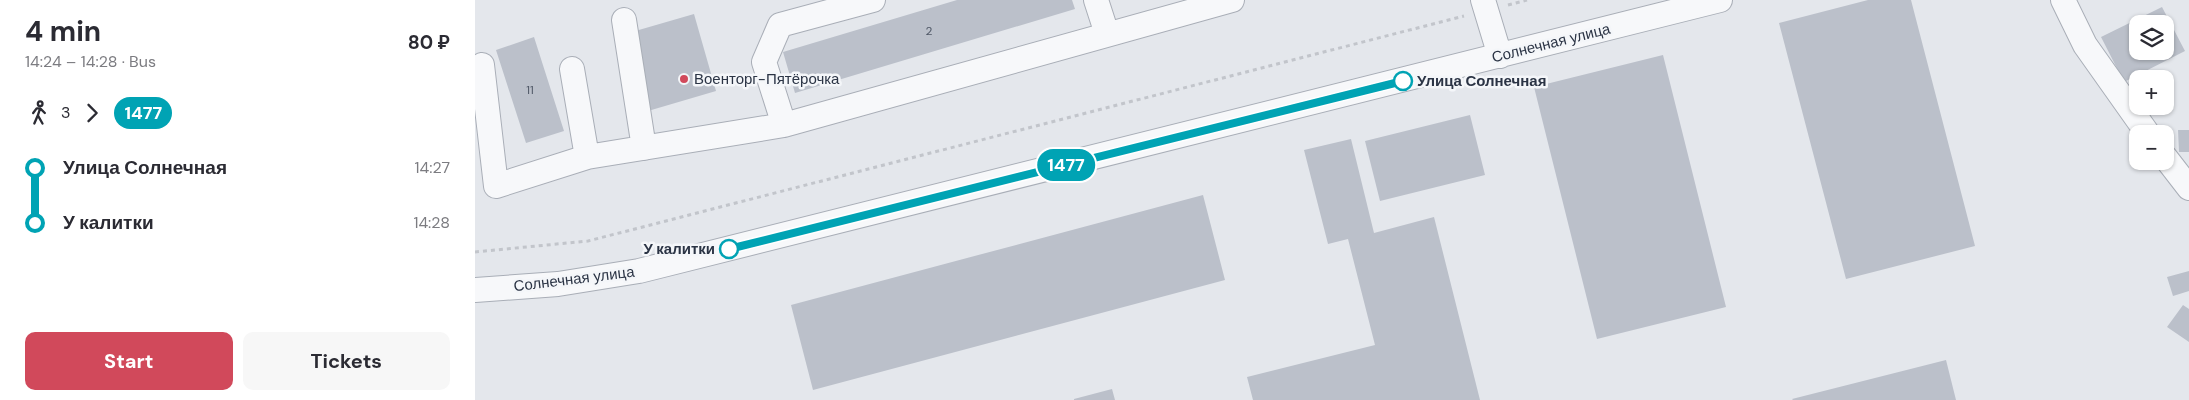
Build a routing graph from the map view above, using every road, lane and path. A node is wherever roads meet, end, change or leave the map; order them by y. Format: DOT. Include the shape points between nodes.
graph roads {
  1 [pos="873,0"];
  2 [pos="1096,0"];
  3 [pos="1233,0"];
  4 [pos="1527,0"];
  5 [pos="1720,0"];
  6 [pos="2063,0"];
  7 [pos="1485,5"];
  8 [pos="625,20"];
  9 [pos="1107,34"];
  10 [pos="1500,56"];
  11 [pos="482,65"];
  12 [pos="572,69"];
  13 [pos="784,125"];
  14 [pos="2142,125"];
  15 [pos="644,148"];
  16 [pos="587,157"];
  17 [pos="2174,169"];
  18 [pos="2189,188"];
  19 [pos="475,252"];
  20 [pos="475,290"];
  1 -- 13 [label="street" via="780,26 764,62"];
  2 -- 9 [label="street"];
  3 -- 9 [label="street"];
  4 -- 7 [label="path"];
  5 -- 10 [label="street, Солнечная улица"];
  6 -- 14 [label="street" via="2085,46"];
  7 -- 10 [label="street"];
  7 -- 19 [label="path" via="588,241"];
  8 -- 15 [label="street"];
  9 -- 13 [label="street"];
  10 -- 20 [label="street, Солнечная улица" via="639,271 558,284"];
  11 -- 16 [label="street" via="496,186"];
  12 -- 16 [label="street"];
  13 -- 15 [label="street"];
  15 -- 16 [label="street"];
  17 -- 18 [label="street"];
}
